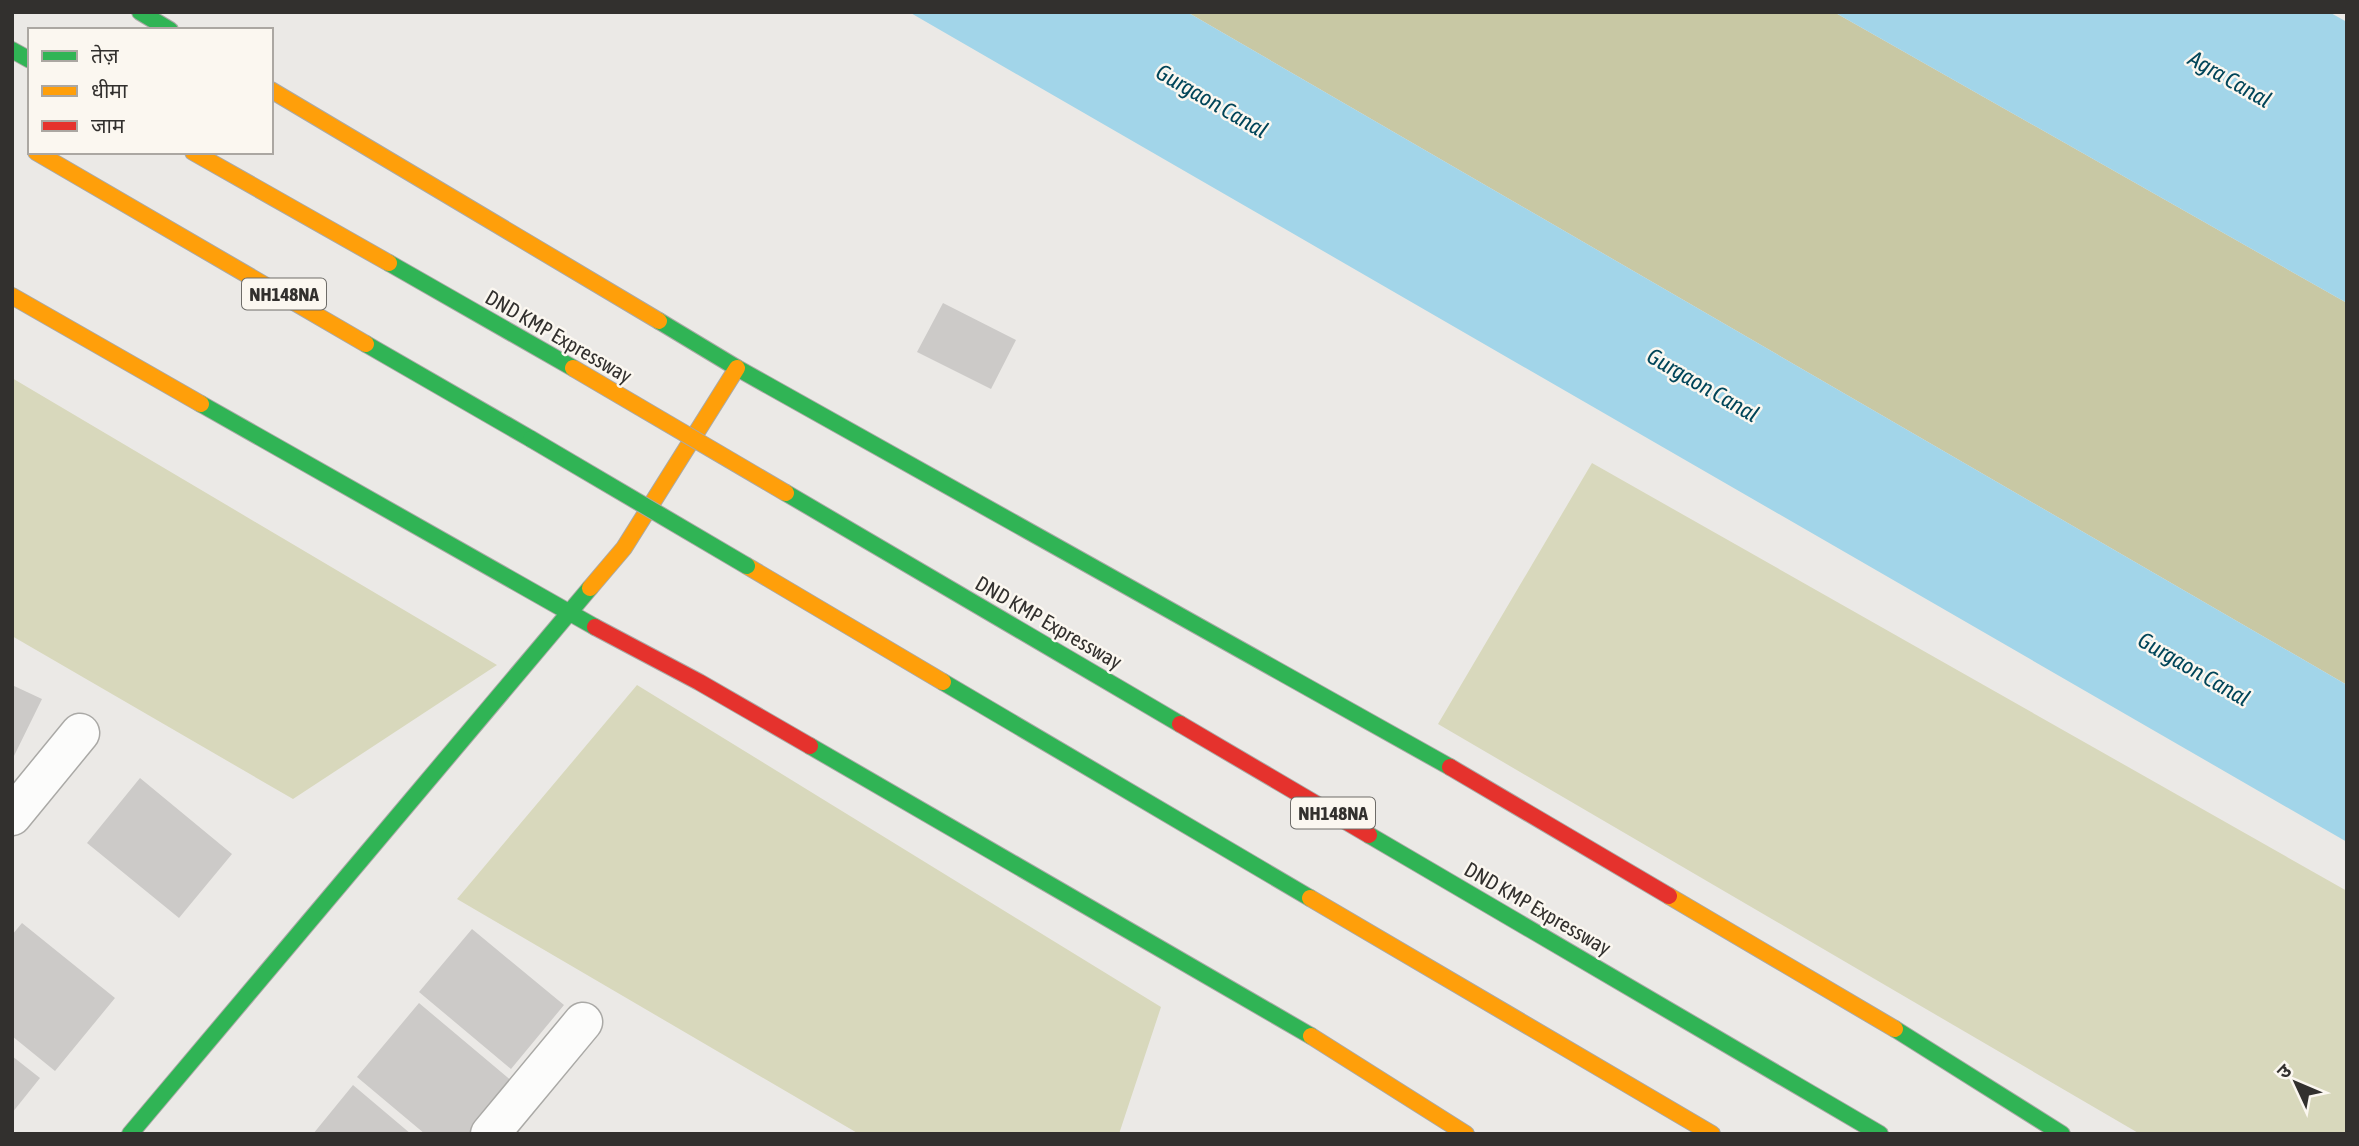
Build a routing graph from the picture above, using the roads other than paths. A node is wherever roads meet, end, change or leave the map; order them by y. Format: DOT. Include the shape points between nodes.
graph roads {
  1 [pos="140,12"];
  2 [pos="167,28"];
  3 [pos="12,50"];
  4 [pos="28,59"];
  5 [pos="273,91"];
  6 [pos="39,154"];
  7 [pos="197,154"];
  8 [pos="12,296"];
  9 [pos="737,368"];
  10 [pos="569,614"];
  11 [pos="80,733"];
  12 [pos="12,816"];
  13 [pos="583,1022"];
  14 [pos="130,1134"];
  15 [pos="490,1134"];
  16 [pos="1466,1134"];
  17 [pos="1712,1134"];
  18 [pos="1880,1134"];
  19 [pos="2062,1134"];
  1 -- 2 [label="main road"];
  3 -- 4 [label="main road"];
  5 -- 9 [label="main road"];
  6 -- 17 [label="main road, NH148NA, bridge"];
  7 -- 18 [label="main road, DND KMP Expressway / NH148NA, bridge" via="573,368"];
  8 -- 10 [label="main road"];
  9 -- 10 [label="main road" via="624,548"];
  9 -- 19 [label="main road" via="1383,728 1914,1041"];
  10 -- 14 [label="main road"];
  10 -- 16 [label="main road" via="699,682 1261,1007"];
  11 -- 12 [label="street"];
  13 -- 15 [label="street"];
}
